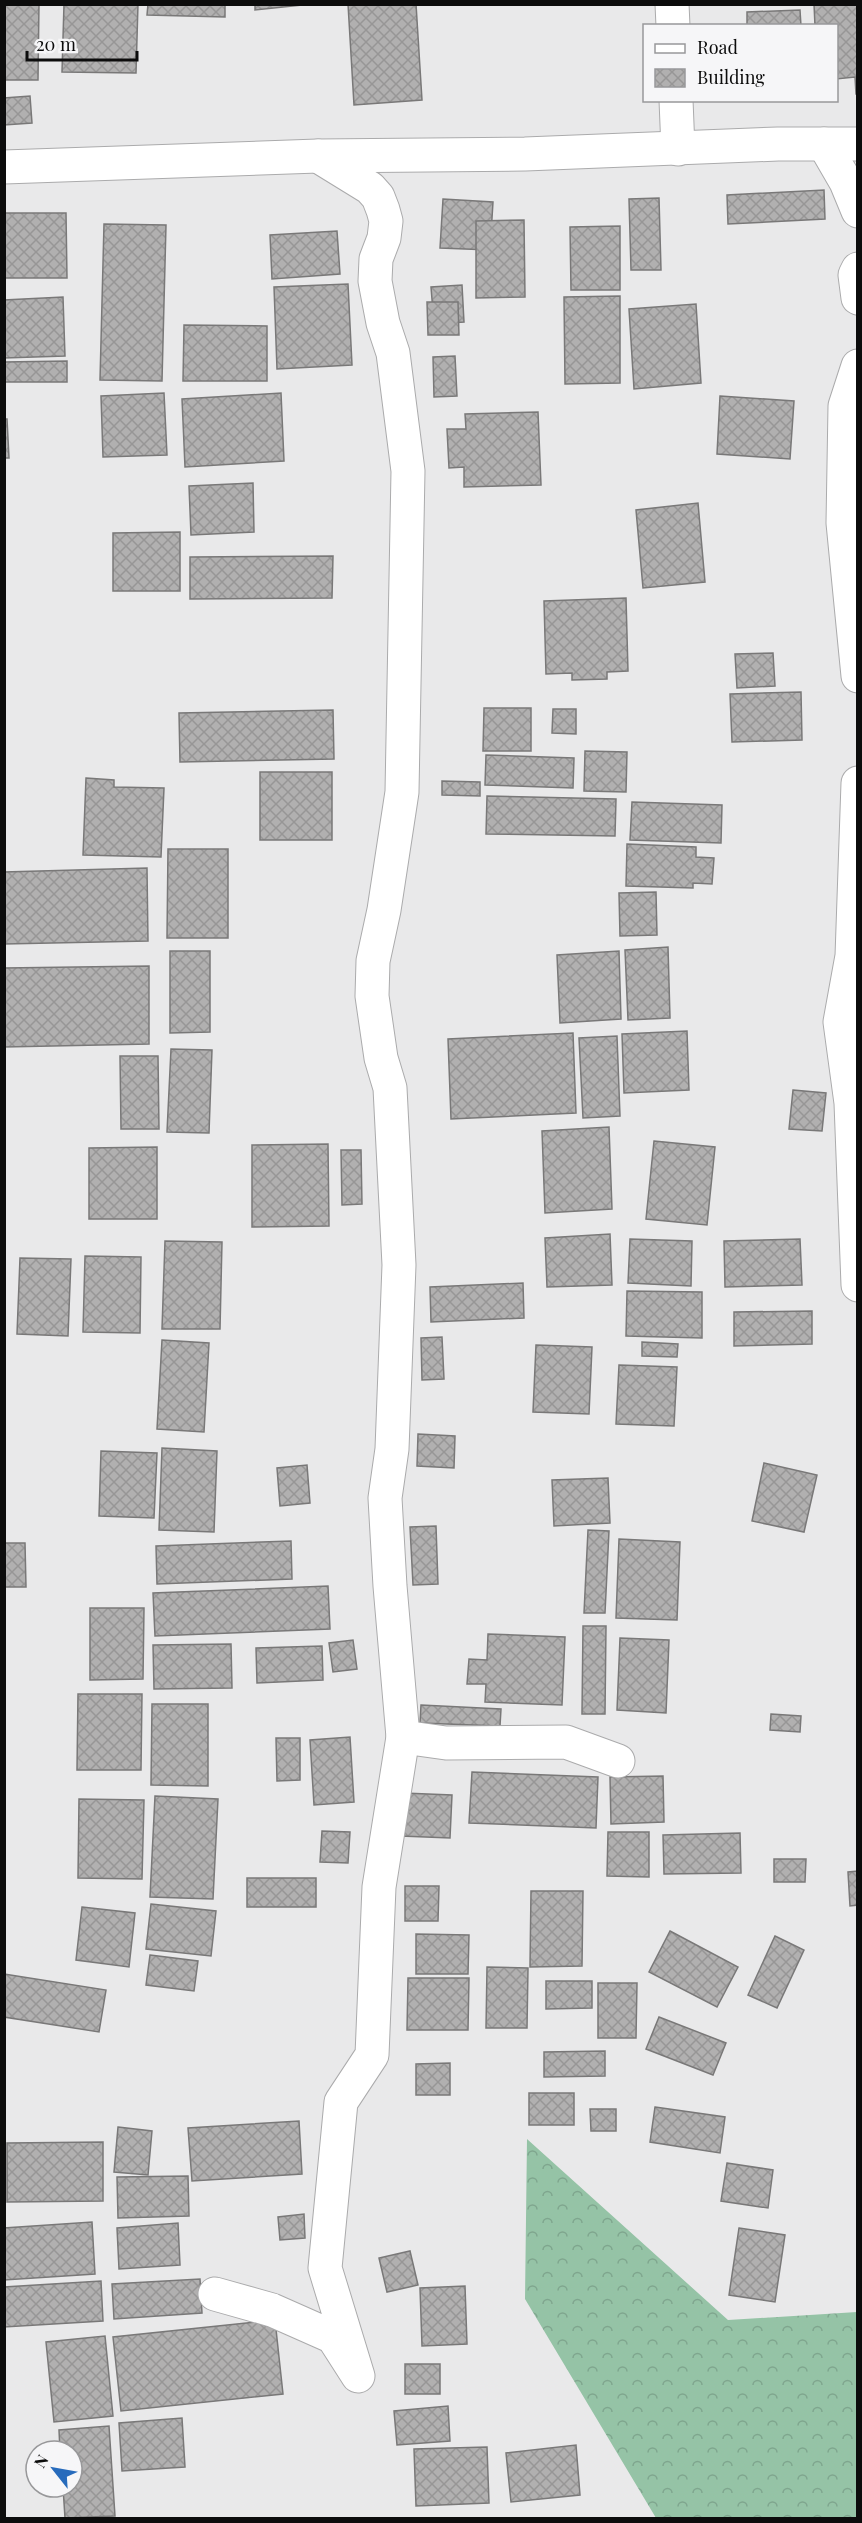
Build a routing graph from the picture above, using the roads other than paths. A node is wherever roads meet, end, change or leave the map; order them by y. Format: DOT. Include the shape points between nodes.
graph roads {
  1 [pos="672,4"];
  2 [pos="673,24"];
  3 [pos="676,102"];
  4 [pos="824,144"];
  5 [pos="858,144"];
  6 [pos="678,149"];
  7 [pos="318,156"];
  8 [pos="4,167"];
  9 [pos="858,211"];
  10 [pos="858,269"];
  11 [pos="858,298"];
  12 [pos="858,366"];
  13 [pos="858,676"];
  14 [pos="858,783"];
  15 [pos="858,1285"];
  16 [pos="403,1737"];
  17 [pos="618,1761"];
  18 [pos="215,2294"];
  1 -- 2 [label="street"];
  3 -- 6 [label="street"];
  4 -- 5 [label="street"];
  4 -- 6 [label="street"];
  4 -- 9 [label="street"];
  6 -- 7 [label="street"];
  7 -- 8 [label="street"];
  7 -- 16 [label="street" via="370,188 383,210 386,221 375,281 393,353 408,471 402,792 373,961 372,996 381,1058 390,1088 399,1265 392,1449 385,1498"];
  10 -- 11 [label="street"];
  12 -- 13 [label="street" via="845,406 843,523"];
  14 -- 15 [label="street" via="852,956 840,1022 851,1103"];
  16 -- 17 [label="street" via="446,1743 566,1742"];
  16 -- 18 [label="street" via="379,1887 372,2055 340,2103 325,2268 358,2376 333,2337 272,2310"];
}
